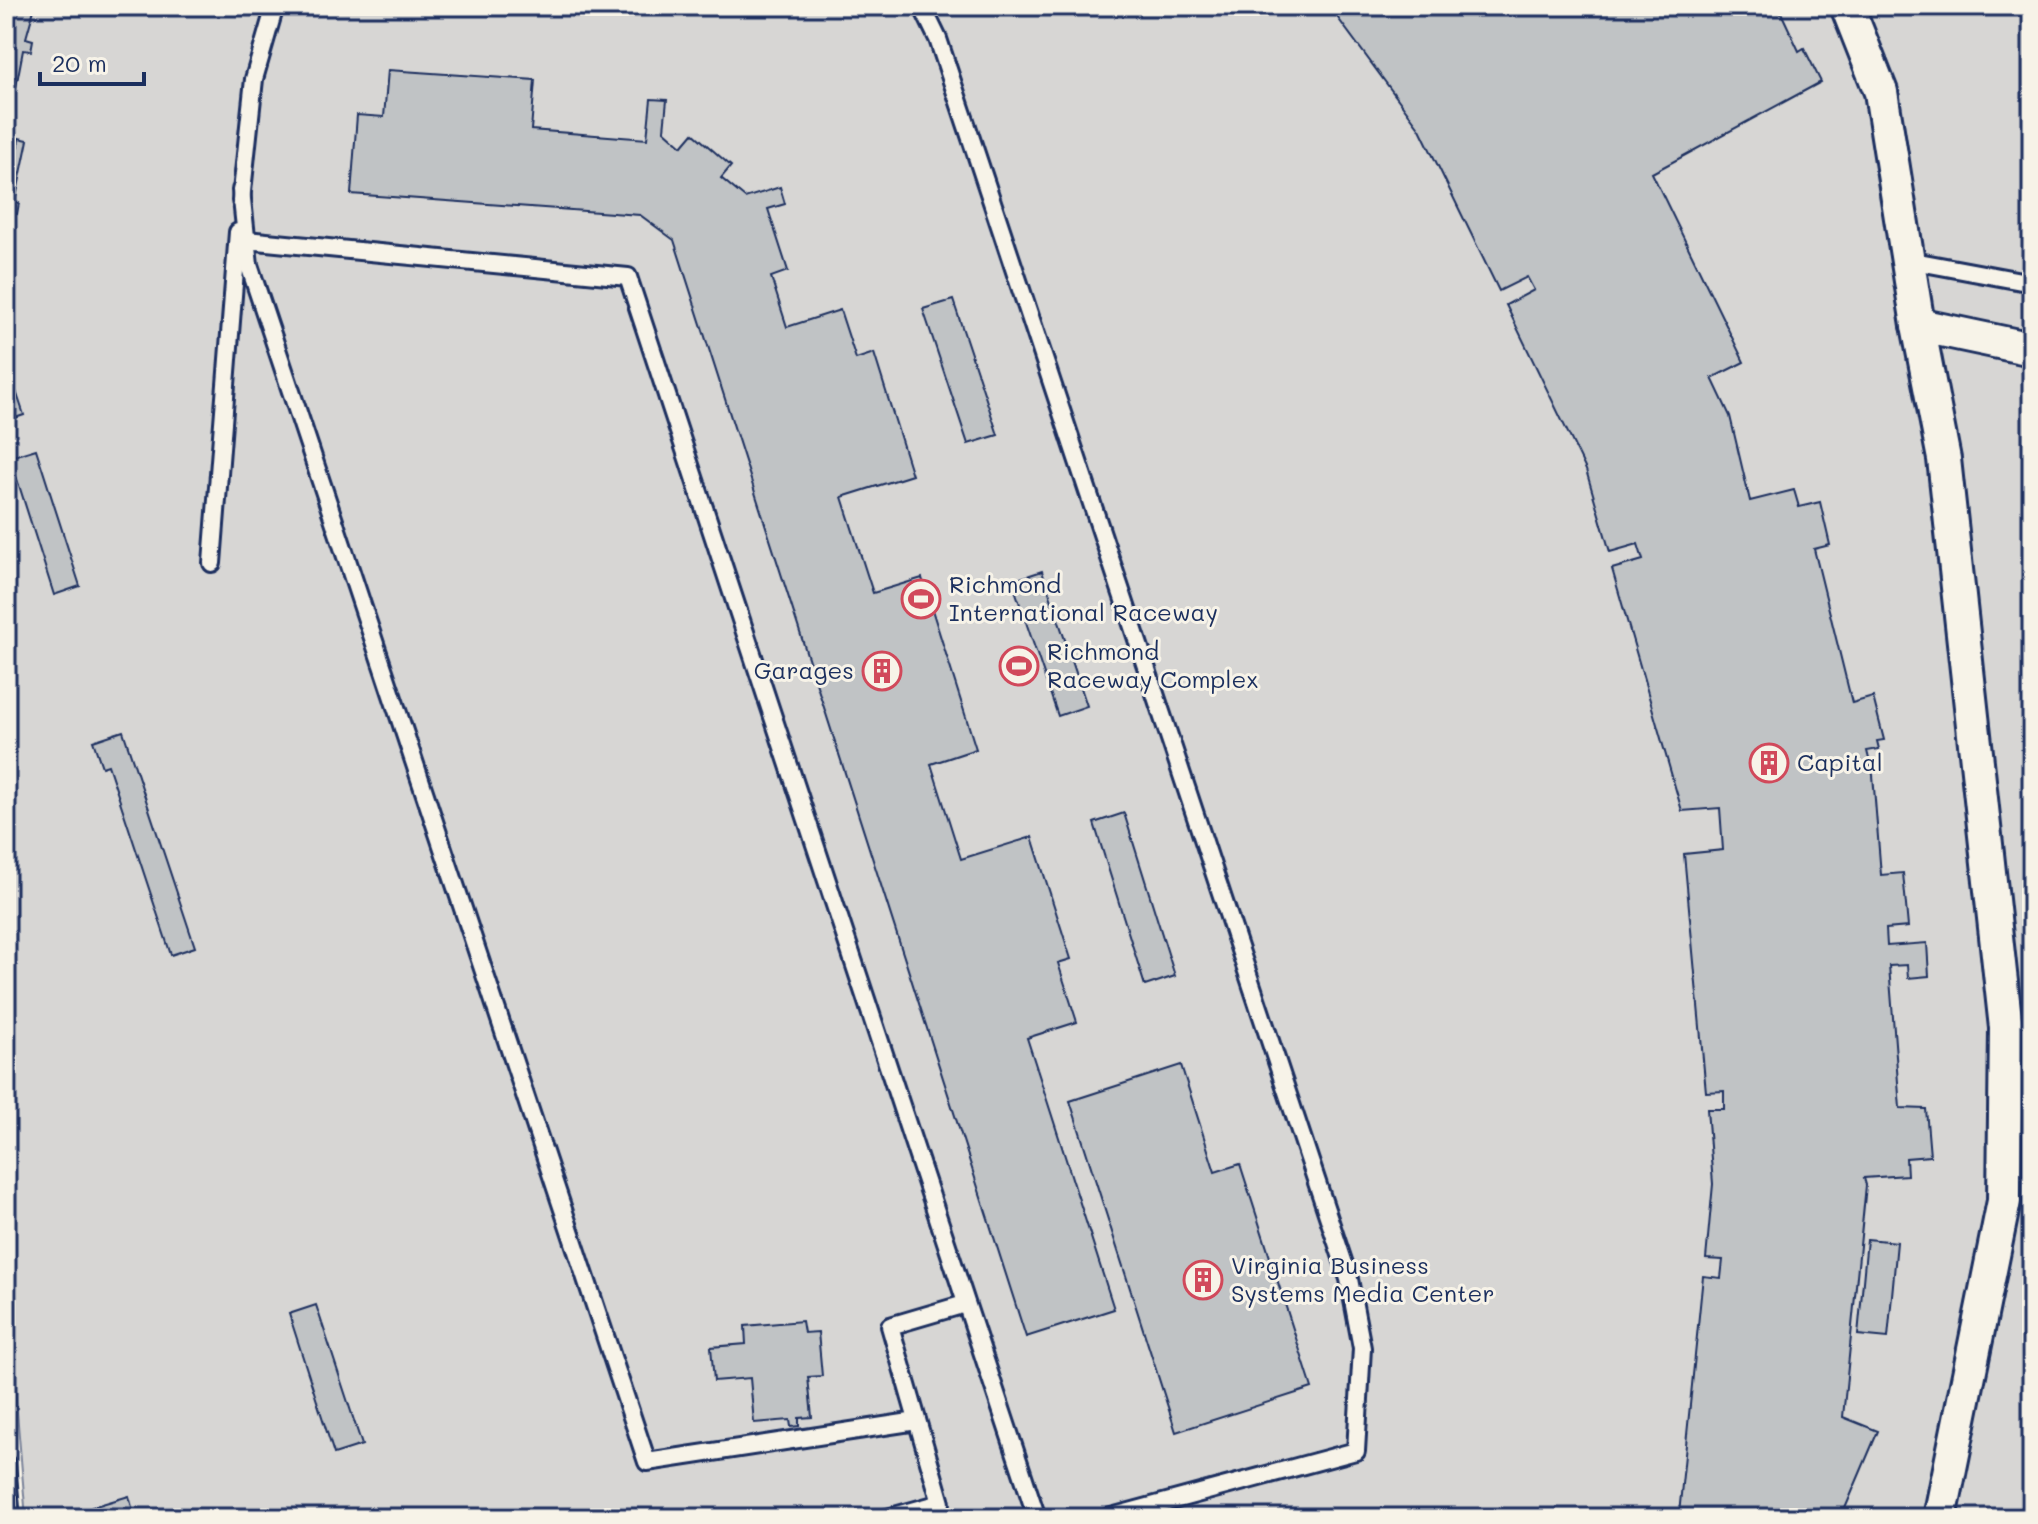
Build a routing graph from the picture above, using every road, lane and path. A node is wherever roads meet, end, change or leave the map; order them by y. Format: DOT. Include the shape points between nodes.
graph roads {
  1 [pos="275,6"];
  2 [pos="922,6"];
  3 [pos="1847,6"];
  4 [pos="241,190"];
  5 [pos="246,240"];
  6 [pos="1908,260"];
  7 [pos="2032,283"];
  8 [pos="1918,325"];
  9 [pos="2032,349"];
  10 [pos="212,563"];
  11 [pos="965,1304"];
  12 [pos="917,1421"];
  13 [pos="6,1464"];
  14 [pos="11,1518"];
  15 [pos="887,1518"];
  16 [pos="1037,1518"];
  17 [pos="1107,1518"];
  18 [pos="1940,1518"];
  1 -- 4 [label="lane" via="254,79"];
  2 -- 17 [label="lane" via="938,39 1349,1279 1362,1348 1356,1451"];
  3 -- 6 [label="street" via="1881,92"];
  4 -- 5 [label="lane"];
  4 -- 10 [label="lane"];
  5 -- 11 [label="lane" via="628,277"];
  5 -- 12 [label="lane" via="249,265 647,1462"];
  6 -- 7 [label="lane"];
  6 -- 8 [label="street"];
  8 -- 9 [label="street"];
  8 -- 18 [label="street" via="1944,459 2006,1028 2004,1201"];
  11 -- 12 [label="lane" via="890,1326"];
  11 -- 16 [label="lane"];
  12 -- 15 [label="lane" via="941,1503"];
  13 -- 14 [label="lane"];
}
